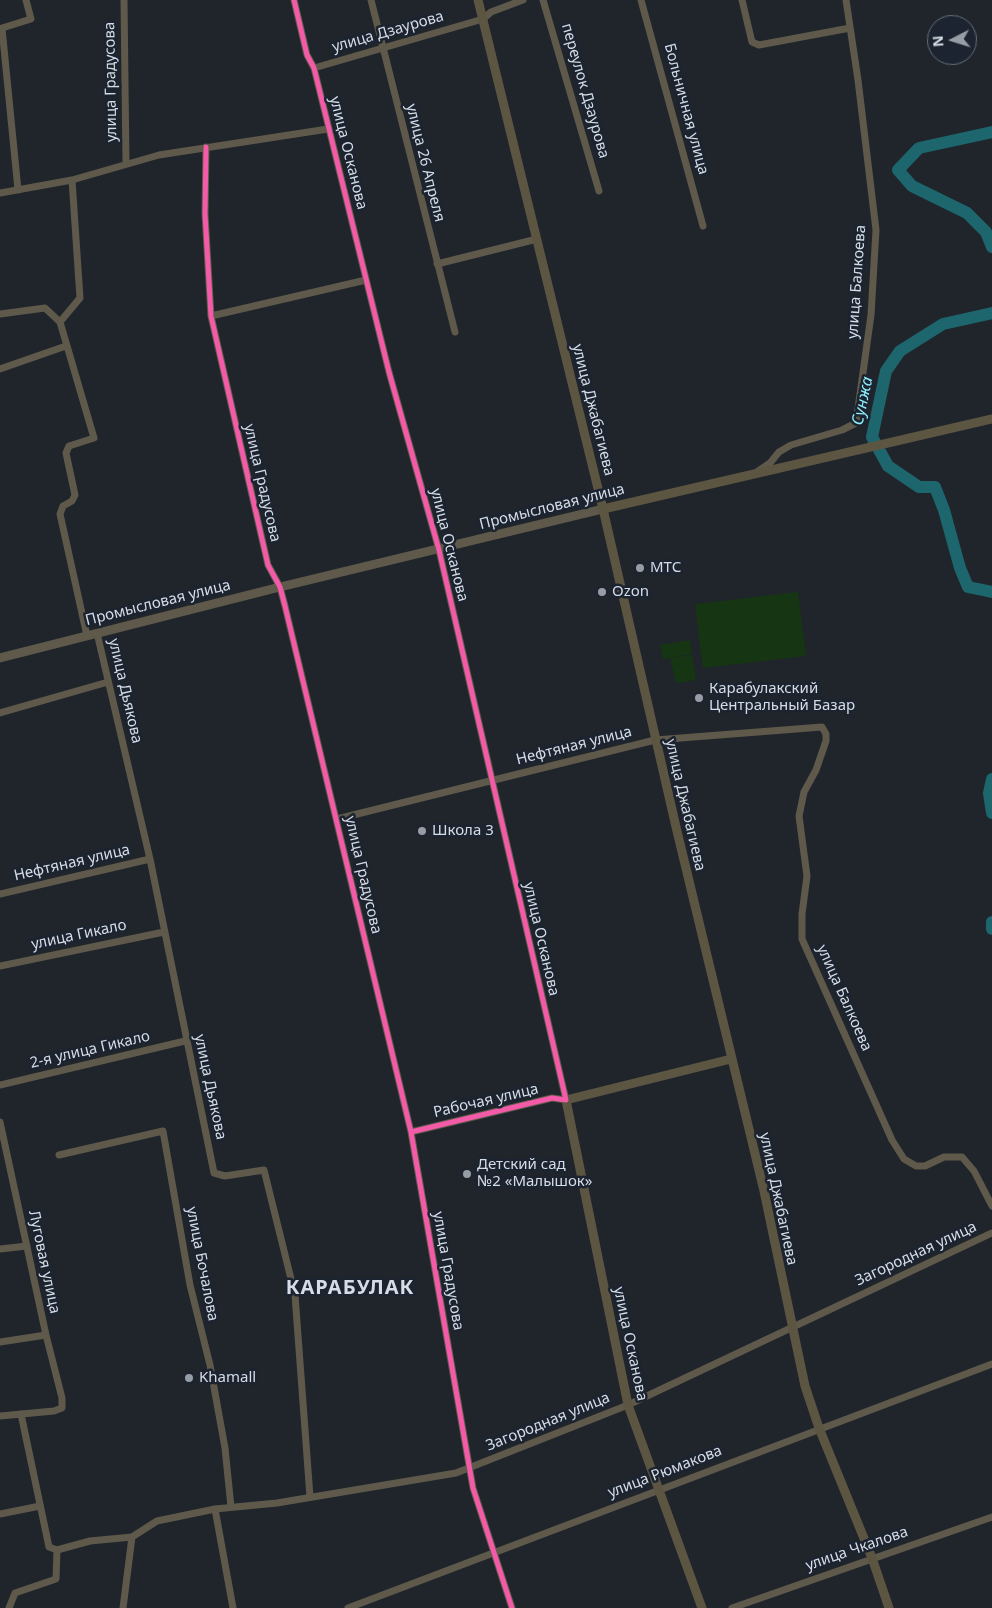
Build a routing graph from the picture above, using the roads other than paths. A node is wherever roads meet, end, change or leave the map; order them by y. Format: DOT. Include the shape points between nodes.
graph roads {
  1 [pos="26,0"];
  2 [pos="124,0"];
  3 [pos="294,0"];
  4 [pos="371,0"];
  5 [pos="478,0"];
  6 [pos="523,0"];
  7 [pos="543,0"];
  8 [pos="641,0"];
  9 [pos="742,0"];
  10 [pos="846,0"];
  11 [pos="483,19"];
  12 [pos="850,28"];
  13 [pos="383,49"];
  14 [pos="314,68"];
  15 [pos="328,130"];
  16 [pos="206,147"];
  17 [pos="126,164"];
  18 [pos="72,180"];
  19 [pos="18,190"];
  20 [pos="599,191"];
  21 [pos="0,193"];
  22 [pos="702,226"];
  23 [pos="537,239"];
  24 [pos="437,264"];
  25 [pos="366,280"];
  26 [pos="0,314"];
  27 [pos="211,316"];
  28 [pos="60,322"];
  29 [pos="455,332"];
  30 [pos="66,346"];
  31 [pos="0,369"];
  32 [pos="992,419"];
  33 [pos="757,472"];
  34 [pos="603,509"];
  35 [pos="439,550"];
  36 [pos="280,587"];
  37 [pos="97,633"];
  38 [pos="86,636"];
  39 [pos="0,658"];
  40 [pos="108,682"];
  41 [pos="0,713"];
  42 [pos="822,727"];
  43 [pos="655,740"];
  44 [pos="491,780"];
  45 [pos="337,819"];
  46 [pos="150,859"];
  47 [pos="0,894"];
  48 [pos="164,932"];
  49 [pos="0,966"];
  50 [pos="186,1042"];
  51 [pos="731,1059"];
  52 [pos="0,1085"];
  53 [pos="566,1100"];
  54 [pos="0,1122"];
  55 [pos="411,1132"];
  56 [pos="59,1155"];
  57 [pos="992,1206"];
  58 [pos="992,1233"];
  59 [pos="27,1246"];
  60 [pos="0,1250"];
  61 [pos="791,1327"];
  62 [pos="46,1335"];
  63 [pos="0,1342"];
  64 [pos="992,1364"];
  65 [pos="628,1404"];
  66 [pos="21,1414"];
  67 [pos="0,1416"];
  68 [pos="819,1428"];
  69 [pos="469,1469"];
  70 [pos="658,1490"];
  71 [pos="310,1497"];
  72 [pos="40,1506"];
  73 [pos="231,1507"];
  74 [pos="215,1509"];
  75 [pos="0,1514"];
  76 [pos="992,1517"];
  77 [pos="132,1537"];
  78 [pos="57,1550"];
  79 [pos="493,1553"];
  80 [pos="872,1558"];
  81 [pos="9,1608"];
  82 [pos="123,1608"];
  83 [pos="233,1608"];
  84 [pos="348,1608"];
  85 [pos="512,1608"];
  86 [pos="702,1608"];
  87 [pos="732,1608"];
  88 [pos="889,1608"];
  1 -- 19 [label="street" via="31,19 2,28"];
  2 -- 17 [label="street, улица Градусова"];
  3 -- 14 [label="street, улица Осканова" via="307,55"];
  4 -- 13 [label="street, улица 26 Апреля"];
  5 -- 11 [label="main road, улица Джабагиева"];
  6 -- 11 [label="street, улица Дзаурова" via="491,12"];
  7 -- 20 [label="street, переулок Дзаурова"];
  8 -- 22 [label="street, Больничная улица"];
  9 -- 12 [label="street" via="752,42 759,45"];
  10 -- 12 [label="street, улица Балкоева"];
  11 -- 13 [label="street, улица Дзаурова"];
  11 -- 23 [label="main road, улица Джабагиева"];
  12 -- 33 [label="street, улица Балкоева" via="876,230 871,315 856,423 779,452"];
  13 -- 14 [label="street, улица Дзаурова"];
  13 -- 24 [label="street, улица 26 Апреля"];
  14 -- 15 [label="street, улица Осканова"];
  15 -- 16 [label="street"];
  15 -- 25 [label="street, улица Осканова"];
  16 -- 17 [label="street"];
  16 -- 27 [label="street, улица Градусова" via="205,214"];
  17 -- 18 [label="street"];
  18 -- 19 [label="street"];
  18 -- 28 [label="street" via="80,298"];
  19 -- 21 [label="street"];
  23 -- 24 [label="street"];
  23 -- 34 [label="main road, улица Джабагиева"];
  24 -- 29 [label="street, улица 26 Апреля"];
  25 -- 27 [label="street"];
  25 -- 35 [label="street, улица Осканова"];
  26 -- 28 [label="street" via="45,308"];
  27 -- 36 [label="street, улица Градусова" via="268,565"];
  28 -- 30 [label="street, улица Дьякова"];
  30 -- 31 [label="street"];
  30 -- 38 [label="street, улица Дьякова" via="94,438 69,446 66,453 75,495 63,506 60,514"];
  32 -- 33 [label="main road, Промысловая улица"];
  33 -- 34 [label="main road, Промысловая улица"];
  34 -- 35 [label="street, Промысловая улица"];
  34 -- 43 [label="main road, улица Джабагиева"];
  35 -- 36 [label="street, Промысловая улица"];
  35 -- 44 [label="street, улица Осканова"];
  36 -- 37 [label="street, Промысловая улица"];
  36 -- 45 [label="street, улица Градусова"];
  37 -- 38 [label="street, Промысловая улица"];
  37 -- 40 [label="street, улица Дьякова"];
  38 -- 39 [label="street, Промысловая улица"];
  40 -- 41 [label="street"];
  40 -- 46 [label="street, улица Дьякова"];
  42 -- 43 [label="street, Нефтяная улица"];
  42 -- 57 [label="street, улица Балкоева" via="826,741 804,792 799,816 807,876 802,940 892,1140 904,1159 916,1166 925,1166 944,1157 962,1157 974,1171"];
  43 -- 44 [label="street, Нефтяная улица"];
  43 -- 51 [label="main road, улица Джабагиева"];
  44 -- 45 [label="street, Нефтяная улица"];
  44 -- 53 [label="street, улица Осканова"];
  45 -- 55 [label="street, улица Градусова"];
  46 -- 47 [label="street, Нефтяная улица"];
  46 -- 48 [label="street, улица Дьякова"];
  48 -- 49 [label="street, улица Гикало"];
  48 -- 50 [label="street, улица Дьякова"];
  50 -- 52 [label="street, 2-я улица Гикало"];
  50 -- 71 [label="street, улица Дьякова" via="214,1173 226,1176 264,1170 295,1295"];
  51 -- 53 [label="main road, Рабочая улица"];
  51 -- 61 [label="main road, улица Джабагиева" via="764,1191"];
  53 -- 55 [label="street, Рабочая улица" via="552,1098"];
  53 -- 65 [label="main road, улица Осканова"];
  54 -- 59 [label="street, Луговая улица"];
  55 -- 69 [label="street, улица Градусова"];
  56 -- 73 [label="street, улица Бочалова" via="163,1131 190,1285 226,1448"];
  58 -- 61 [label="street, Загородная улица"];
  59 -- 60 [label="street"];
  59 -- 62 [label="street, Луговая улица"];
  61 -- 65 [label="street, Загородная улица"];
  61 -- 68 [label="main road, улица Джабагиева"];
  62 -- 63 [label="street"];
  62 -- 66 [label="street, Луговая улица" via="62,1408"];
  64 -- 68 [label="street, улица Рюмакова"];
  65 -- 69 [label="street, Загородная улица"];
  65 -- 70 [label="main road, улица Осканова"];
  66 -- 67 [label="street"];
  66 -- 72 [label="street"];
  68 -- 70 [label="street, улица Рюмакова"];
  68 -- 80 [label="main road, улица Джабагиева"];
  69 -- 71 [label="street, Загородная улица" via="456,1474"];
  69 -- 79 [label="street, улица Градусова"];
  70 -- 79 [label="street, улица Рюмакова"];
  70 -- 86 [label="main road, улица Осканова"];
  71 -- 73 [label="street, Загородная улица"];
  72 -- 75 [label="street"];
  72 -- 78 [label="street" via="49,1547"];
  73 -- 74 [label="street, Загородная улица"];
  74 -- 77 [label="street, Загородная улица" via="157,1521"];
  74 -- 83 [label="street"];
  76 -- 80 [label="street, улица Чкалова"];
  77 -- 78 [label="street, Загородная улица" via="90,1541"];
  77 -- 82 [label="street"];
  78 -- 81 [label="street" via="56,1579 15,1593"];
  79 -- 84 [label="street, улица Рюмакова"];
  79 -- 85 [label="street, улица Градусова"];
  80 -- 87 [label="street, улица Чкалова"];
  80 -- 88 [label="main road, улица Джабагиева"];
}
